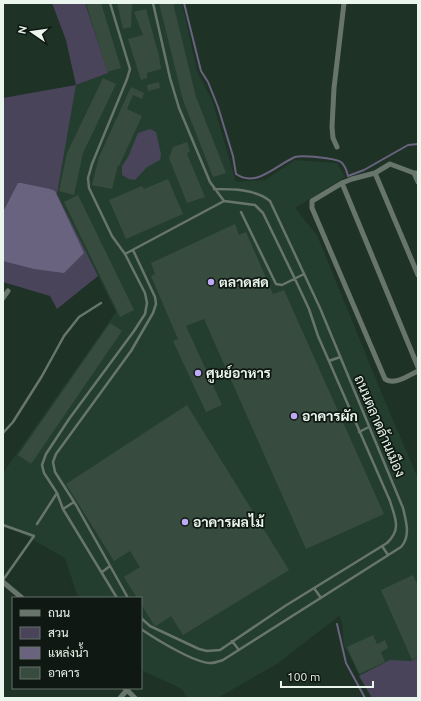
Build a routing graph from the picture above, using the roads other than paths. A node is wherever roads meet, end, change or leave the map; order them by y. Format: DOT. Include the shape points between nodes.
graph roads {
  1 [pos="110,3"];
  2 [pos="153,3"];
  3 [pos="344,3"];
  4 [pos="337,147"];
  5 [pos="375,173"];
  6 [pos="416,173"];
  7 [pos="418,182"];
  8 [pos="342,183"];
  9 [pos="214,189"];
  10 [pos="224,201"];
  11 [pos="241,212"];
  12 [pos="134,250"];
  13 [pos="125,254"];
  14 [pos="304,274"];
  15 [pos="418,275"];
  16 [pos="295,279"];
  17 [pos="8,291"];
  18 [pos="3,298"];
  19 [pos="101,303"];
  20 [pos="340,357"];
  21 [pos="329,361"];
  22 [pos="418,366"];
  23 [pos="418,371"];
  24 [pos="369,428"];
  25 [pos="359,432"];
  26 [pos="3,433"];
  27 [pos="57,493"];
  28 [pos="74,502"];
  29 [pos="63,509"];
  30 [pos="37,524"];
  31 [pos="3,525"];
  32 [pos="382,546"];
  33 [pos="388,555"];
  34 [pos="110,566"];
  35 [pos="102,572"];
  36 [pos="3,581"];
  37 [pos="314,588"];
  38 [pos="21,597"];
  39 [pos="116,597"];
  40 [pos="127,597"];
  41 [pos="321,598"];
  42 [pos="142,619"];
  43 [pos="142,630"];
  44 [pos="232,641"];
  45 [pos="239,650"];
  46 [pos="126,689"];
  47 [pos="120,698"];
  48 [pos="134,698"];
  1 -- 13 [label="lane" via="130,69 88,178 89,188 112,236"];
  2 -- 9 [label="lane" via="179,108"];
  3 -- 4 [label="street" via="332,128"];
  5 -- 6 [label="street" via="390,164"];
  5 -- 8 [label="street"];
  5 -- 15 [label="street"];
  6 -- 7 [label="street"];
  8 -- 22 [label="street"];
  8 -- 23 [label="street" via="312,201 312,208 385,379 394,382"];
  9 -- 10 [label="lane"];
  9 -- 14 [label="lane, ถนนตลาดล้านเมือง" via="252,193 264,196 270,201"];
  10 -- 12 [label="lane"];
  10 -- 16 [label="lane, ถนนตลาดล้านเมือง" via="247,203 263,213"];
  11 -- 16 [label="lane" via="276,284 282,285"];
  12 -- 13 [label="lane"];
  12 -- 28 [label="lane" via="156,304 131,351 56,454 53,467"];
  13 -- 27 [label="lane" via="144,293 147,303 145,314 46,454 42,465 44,473"];
  14 -- 16 [label="lane"];
  14 -- 20 [label="lane, ถนนตลาดล้านเมือง"];
  16 -- 21 [label="lane, ถนนตลาดล้านเมือง"];
  17 -- 18 [label="street"];
  19 -- 26 [label="lane" via="79,317 64,336 42,376 13,422"];
  20 -- 21 [label="lane"];
  20 -- 24 [label="lane, ถนนตลาดล้านเมือง"];
  21 -- 25 [label="lane, ถนนตลาดล้านเมือง"];
  24 -- 25 [label="lane"];
  24 -- 33 [label="lane, ถนนตลาดล้านเมือง" via="403,508 407,526 405,543"];
  25 -- 32 [label="lane, ถนนตลาดล้านเมือง" via="390,501 396,521 393,537"];
  27 -- 29 [label="lane"];
  27 -- 30 [label="lane"];
  28 -- 29 [label="lane"];
  28 -- 34 [label="lane"];
  29 -- 35 [label="lane"];
  31 -- 36 [label="lane" via="34,536"];
  32 -- 33 [label="lane"];
  32 -- 37 [label="lane, ถนนตลาดล้านเมือง"];
  33 -- 41 [label="lane, ถนนตลาดล้านเมือง"];
  34 -- 35 [label="lane"];
  34 -- 40 [label="lane"];
  35 -- 39 [label="lane"];
  36 -- 38 [label="street"];
  37 -- 41 [label="lane"];
  37 -- 44 [label="lane, ถนนตลาดล้านเมือง"];
  41 -- 45 [label="lane, ถนนตลาดล้านเมือง"];
  42 -- 44 [label="lane, ถนนตลาดล้านเมือง" via="150,626 207,651 220,650"];
  43 -- 45 [label="lane, ถนนตลาดล้านเมือง" via="203,662 223,660"];
  44 -- 45 [label="lane"];
  46 -- 47 [label="street"];
  46 -- 48 [label="street"];
}
